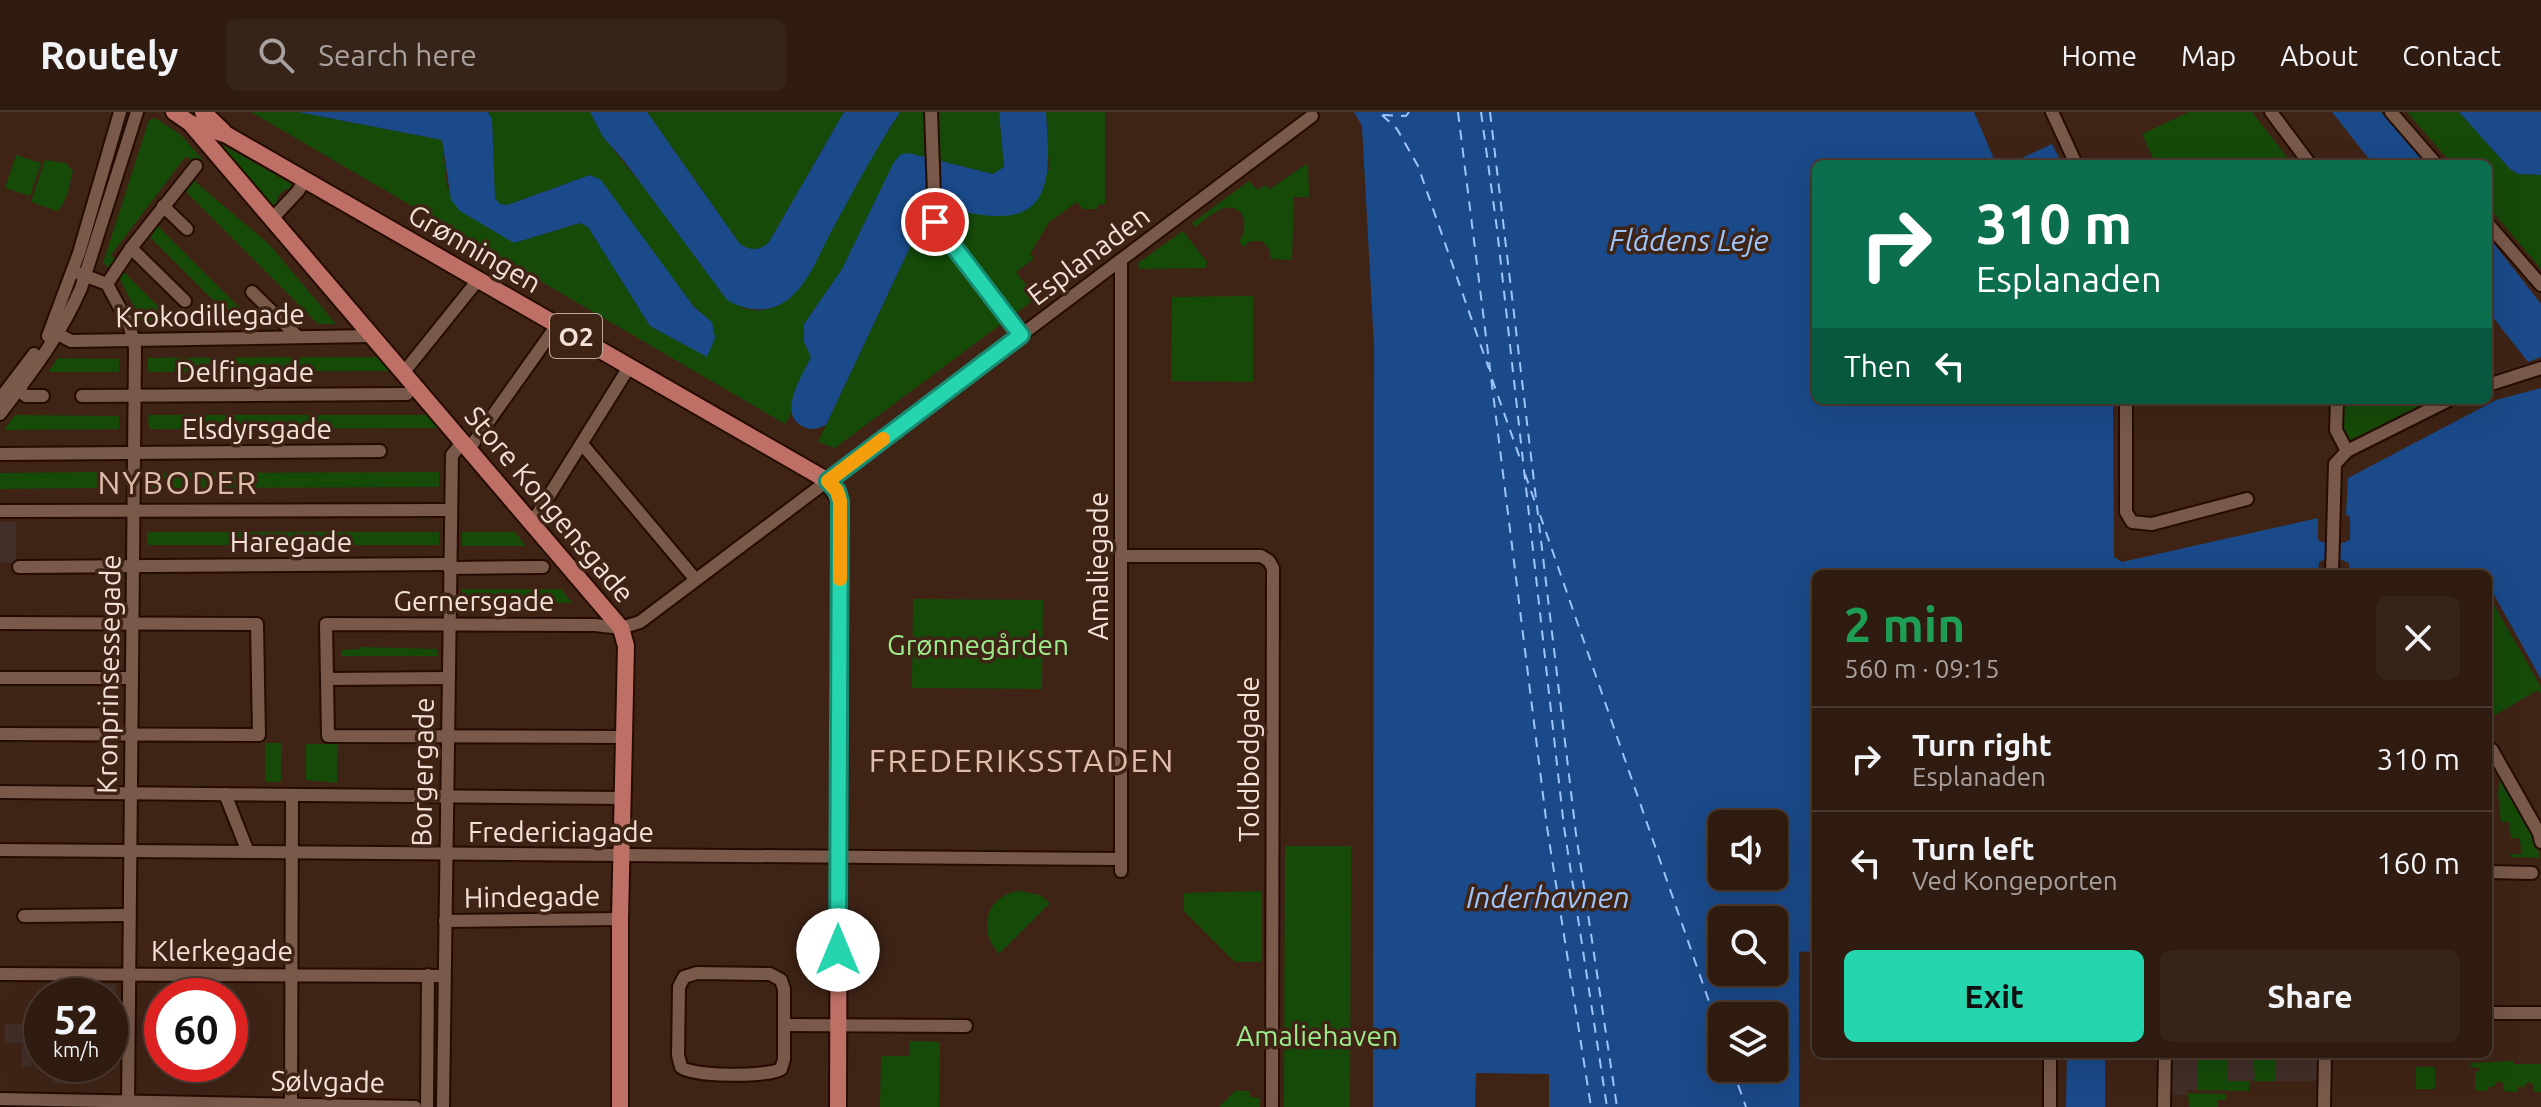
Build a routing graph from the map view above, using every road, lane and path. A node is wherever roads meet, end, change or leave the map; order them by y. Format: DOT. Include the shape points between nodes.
graph roads {
  1 [pos="120,112"];
  2 [pos="137,112"];
  3 [pos="174,112"];
  4 [pos="931,112"];
  5 [pos="2271,112"];
  6 [pos="2391,112"];
  7 [pos="2055,113"];
  8 [pos="1312,116"];
  9 [pos="197,117"];
  10 [pos="2074,160"];
  11 [pos="2307,160"];
  12 [pos="2433,160"];
  13 [pos="196,166"];
  14 [pos="305,180"];
  15 [pos="163,206"];
  16 [pos="272,219"];
  17 [pos="187,229"];
  18 [pos="2492,229"];
  19 [pos="131,248"];
  20 [pos="1121,260"];
  21 [pos="79,272"];
  22 [pos="478,280"];
  23 [pos="107,284"];
  24 [pos="2541,285"];
  25 [pos="252,292"];
  26 [pos="185,301"];
  27 [pos="557,325"];
  28 [pos="55,332"];
  29 [pos="1021,335"];
  30 [pos="373,336"];
  31 [pos="298,337"];
  32 [pos="133,338"];
  33 [pos="629,367"];
  34 [pos="2541,368"];
  35 [pos="404,372"];
  36 [pos="2492,384"];
  37 [pos="18,390"];
  38 [pos="407,394"];
  39 [pos="134,395"];
  40 [pos="43,396"];
  41 [pos="82,396"];
  42 [pos="0,399"];
  43 [pos="2126,404"];
  44 [pos="2337,404"];
  45 [pos="2441,404"];
  46 [pos="0,414"];
  47 [pos="582,444"];
  48 [pos="466,445"];
  49 [pos="380,451"];
  50 [pos="2347,451"];
  51 [pos="134,453"];
  52 [pos="0,454"];
  53 [pos="828,481"];
  54 [pos="2247,499"];
  55 [pos="451,510"];
  56 [pos="0,511"];
  57 [pos="133,511"];
  58 [pos="532,523"];
  59 [pos="1122,556"];
  60 [pos="133,566"];
  61 [pos="450,566"];
  62 [pos="19,567"];
  63 [pos="543,567"];
  64 [pos="2332,568"];
  65 [pos="696,580"];
  66 [pos="0,623"];
  67 [pos="132,624"];
  68 [pos="448,624"];
  69 [pos="621,628"];
  70 [pos="0,678"];
  71 [pos="132,678"];
  72 [pos="447,678"];
  73 [pos="327,679"];
  74 [pos="0,734"];
  75 [pos="131,735"];
  76 [pos="447,737"];
  77 [pos="624,737"];
  78 [pos="2492,754"];
  79 [pos="0,792"];
  80 [pos="130,793"];
  81 [pos="225,794"];
  82 [pos="292,795"];
  83 [pos="446,796"];
  84 [pos="623,798"];
  85 [pos="2541,842"];
  86 [pos="0,850"];
  87 [pos="130,851"];
  88 [pos="248,852"];
  89 [pos="292,852"];
  90 [pos="445,854"];
  91 [pos="622,855"];
  92 [pos="839,857"];
  93 [pos="1121,865"];
  94 [pos="2492,872"];
  95 [pos="2532,873"];
  96 [pos="129,915"];
  97 [pos="24,916"];
  98 [pos="620,919"];
  99 [pos="445,921"];
  100 [pos="0,974"];
  101 [pos="129,974"];
  102 [pos="292,974"];
  103 [pos="428,975"];
  104 [pos="444,976"];
  105 [pos="2492,1013"];
  106 [pos="2541,1013"];
  107 [pos="784,1025"];
  108 [pos="838,1026"];
  109 [pos="966,1026"];
  110 [pos="2050,1058"];
  111 [pos="2165,1058"];
  112 [pos="2325,1058"];
  113 [pos="0,1099"];
  114 [pos="127,1104"];
  115 [pos="291,1106"];
  116 [pos="2050,1106"];
  117 [pos="415,1107"];
  118 [pos="427,1107"];
  119 [pos="443,1107"];
  120 [pos="620,1107"];
  121 [pos="838,1107"];
  122 [pos="1272,1107"];
  123 [pos="2164,1107"];
  124 [pos="2324,1107"];
  1 -- 21 [label="street"];
  2 -- 21 [label="street"];
  3 -- 9 [label="main road, Grønningen / O2"];
  4 -- 29 [label="street" via="935,222"];
  5 -- 11 [label="street"];
  6 -- 12 [label="street"];
  7 -- 10 [label="street"];
  8 -- 20 [label="street, Esplanaden"];
  9 -- 14 [label="main road, Grønningen / O2"];
  9 -- 16 [label="main road, Store Kongensgade / O2"];
  13 -- 15 [label="street"];
  14 -- 16 [label="street"];
  14 -- 22 [label="main road, Grønningen / O2"];
  15 -- 17 [label="street"];
  15 -- 19 [label="street"];
  16 -- 30 [label="main road, Store Kongensgade / O2"];
  18 -- 24 [label="street"];
  19 -- 23 [label="street"];
  19 -- 26 [label="street"];
  20 -- 29 [label="street, Esplanaden"];
  20 -- 59 [label="street, Amaliegade"];
  21 -- 23 [label="street"];
  21 -- 28 [label="street"];
  22 -- 27 [label="main road, Grønningen / O2"];
  22 -- 35 [label="street"];
  23 -- 32 [label="street, Kronprinsessegade"];
  25 -- 31 [label="street"];
  27 -- 33 [label="main road, Grønningen / O2"];
  27 -- 48 [label="street, Borgergade"];
  28 -- 32 [label="street, Krokodillegade" via="71,341"];
  28 -- 37 [label="street"];
  28 -- 42 [label="street"];
  29 -- 53 [label="street, Esplanaden"];
  30 -- 31 [label="street, Krokodillegade"];
  30 -- 35 [label="main road, Store Kongensgade / O2"];
  31 -- 32 [label="street, Krokodillegade"];
  32 -- 39 [label="street, Kronprinsessegade"];
  33 -- 47 [label="street"];
  33 -- 53 [label="main road, Grønningen / O2"];
  34 -- 36 [label="street"];
  35 -- 48 [label="main road, Store Kongensgade / O2"];
  37 -- 40 [label="street"];
  37 -- 46 [label="street"];
  38 -- 39 [label="street, Delfingade"];
  39 -- 41 [label="street, Delfingade"];
  39 -- 51 [label="street, Kronprinsessegade"];
  43 -- 54 [label="street" via="2126,512 2132,522 2152,524"];
  44 -- 50 [label="street" via="2336,430"];
  45 -- 50 [label="street"];
  47 -- 58 [label="street"];
  47 -- 65 [label="street"];
  48 -- 55 [label="street, Borgergade" via="452,455"];
  48 -- 58 [label="main road, Store Kongensgade / O2"];
  49 -- 51 [label="street, Elsdyrsgade"];
  50 -- 64 [label="street" via="2335,464"];
  51 -- 52 [label="street, Elsdyrsgade"];
  51 -- 57 [label="street, Kronprinsessegade"];
  53 -- 65 [label="street, Esplanaden"];
  53 -- 92 [label="main road" via="840,501"];
  55 -- 57 [label="street"];
  55 -- 61 [label="street, Borgergade"];
  56 -- 57 [label="street"];
  57 -- 60 [label="street, Kronprinsessegade"];
  58 -- 69 [label="main road, Store Kongensgade / O2"];
  59 -- 93 [label="street, Amaliegade"];
  59 -- 122 [label="street, Toldbodgade" via="1261,556 1273,568"];
  60 -- 61 [label="street, Haregade"];
  60 -- 62 [label="street, Haregade"];
  60 -- 67 [label="street, Kronprinsessegade"];
  61 -- 63 [label="street, Haregade"];
  61 -- 68 [label="street, Borgergade"];
  65 -- 69 [label="street, Esplanaden" via="640,622"];
  66 -- 67 [label="street"];
  67 -- 71 [label="street, Kronprinsessegade"];
  67 -- 75 [label="street" via="257,624 259,735"];
  68 -- 69 [label="street, Gernersgade"];
  68 -- 72 [label="street, Borgergade"];
  68 -- 73 [label="street, Gernersgade" via="326,624"];
  69 -- 77 [label="main road, Store Kongensgade" via="626,646"];
  70 -- 71 [label="street"];
  71 -- 75 [label="street, Kronprinsessegade"];
  72 -- 73 [label="street"];
  72 -- 76 [label="street, Borgergade"];
  73 -- 76 [label="street" via="328,736"];
  74 -- 75 [label="street"];
  75 -- 80 [label="street, Kronprinsessegade"];
  76 -- 77 [label="street"];
  76 -- 83 [label="street, Borgergade"];
  77 -- 84 [label="main road, Store Kongensgade"];
  78 -- 85 [label="street"];
  79 -- 80 [label="street"];
  80 -- 81 [label="street"];
  80 -- 87 [label="street, Kronprinsessegade"];
  81 -- 82 [label="street"];
  81 -- 88 [label="street"];
  82 -- 83 [label="street"];
  82 -- 89 [label="street"];
  83 -- 84 [label="street"];
  83 -- 90 [label="street, Borgergade"];
  84 -- 91 [label="main road, Store Kongensgade"];
  86 -- 87 [label="street, Fredericiagade"];
  87 -- 88 [label="street, Fredericiagade"];
  87 -- 96 [label="street, Kronprinsessegade"];
  88 -- 89 [label="street, Fredericiagade"];
  89 -- 90 [label="street, Fredericiagade"];
  89 -- 102 [label="street"];
  90 -- 91 [label="street, Fredericiagade"];
  90 -- 99 [label="street, Borgergade"];
  91 -- 92 [label="street, Fredericiagade"];
  91 -- 98 [label="main road, Store Kongensgade"];
  92 -- 93 [label="street, Fredericiagade"];
  92 -- 108 [label="main road"];
  94 -- 95 [label="street"];
  96 -- 97 [label="street"];
  96 -- 101 [label="street, Kronprinsessegade"];
  98 -- 99 [label="street, Hindegade"];
  98 -- 120 [label="main road, Store Kongensgade"];
  99 -- 104 [label="street, Borgergade"];
  100 -- 101 [label="street, Klerkegade"];
  101 -- 102 [label="street, Klerkegade"];
  101 -- 114 [label="street, Kronprinsessegade"];
  102 -- 103 [label="street, Klerkegade"];
  102 -- 115 [label="street"];
  103 -- 104 [label="street, Klerkegade"];
  103 -- 118 [label="street"];
  104 -- 119 [label="street, Borgergade"];
  105 -- 106 [label="street"];
  107 -- 107 [label="street" via="784,989 778,977 691,974 680,982 678,1055 689,1073 778,1071 784,1059"];
  107 -- 108 [label="street"];
  108 -- 109 [label="street"];
  108 -- 121 [label="main road"];
  110 -- 116 [label="street"];
  111 -- 123 [label="street"];
  112 -- 124 [label="street"];
  113 -- 114 [label="street, Sølvgade"];
  114 -- 115 [label="street, Sølvgade"];
  115 -- 117 [label="street, Sølvgade"];
}
